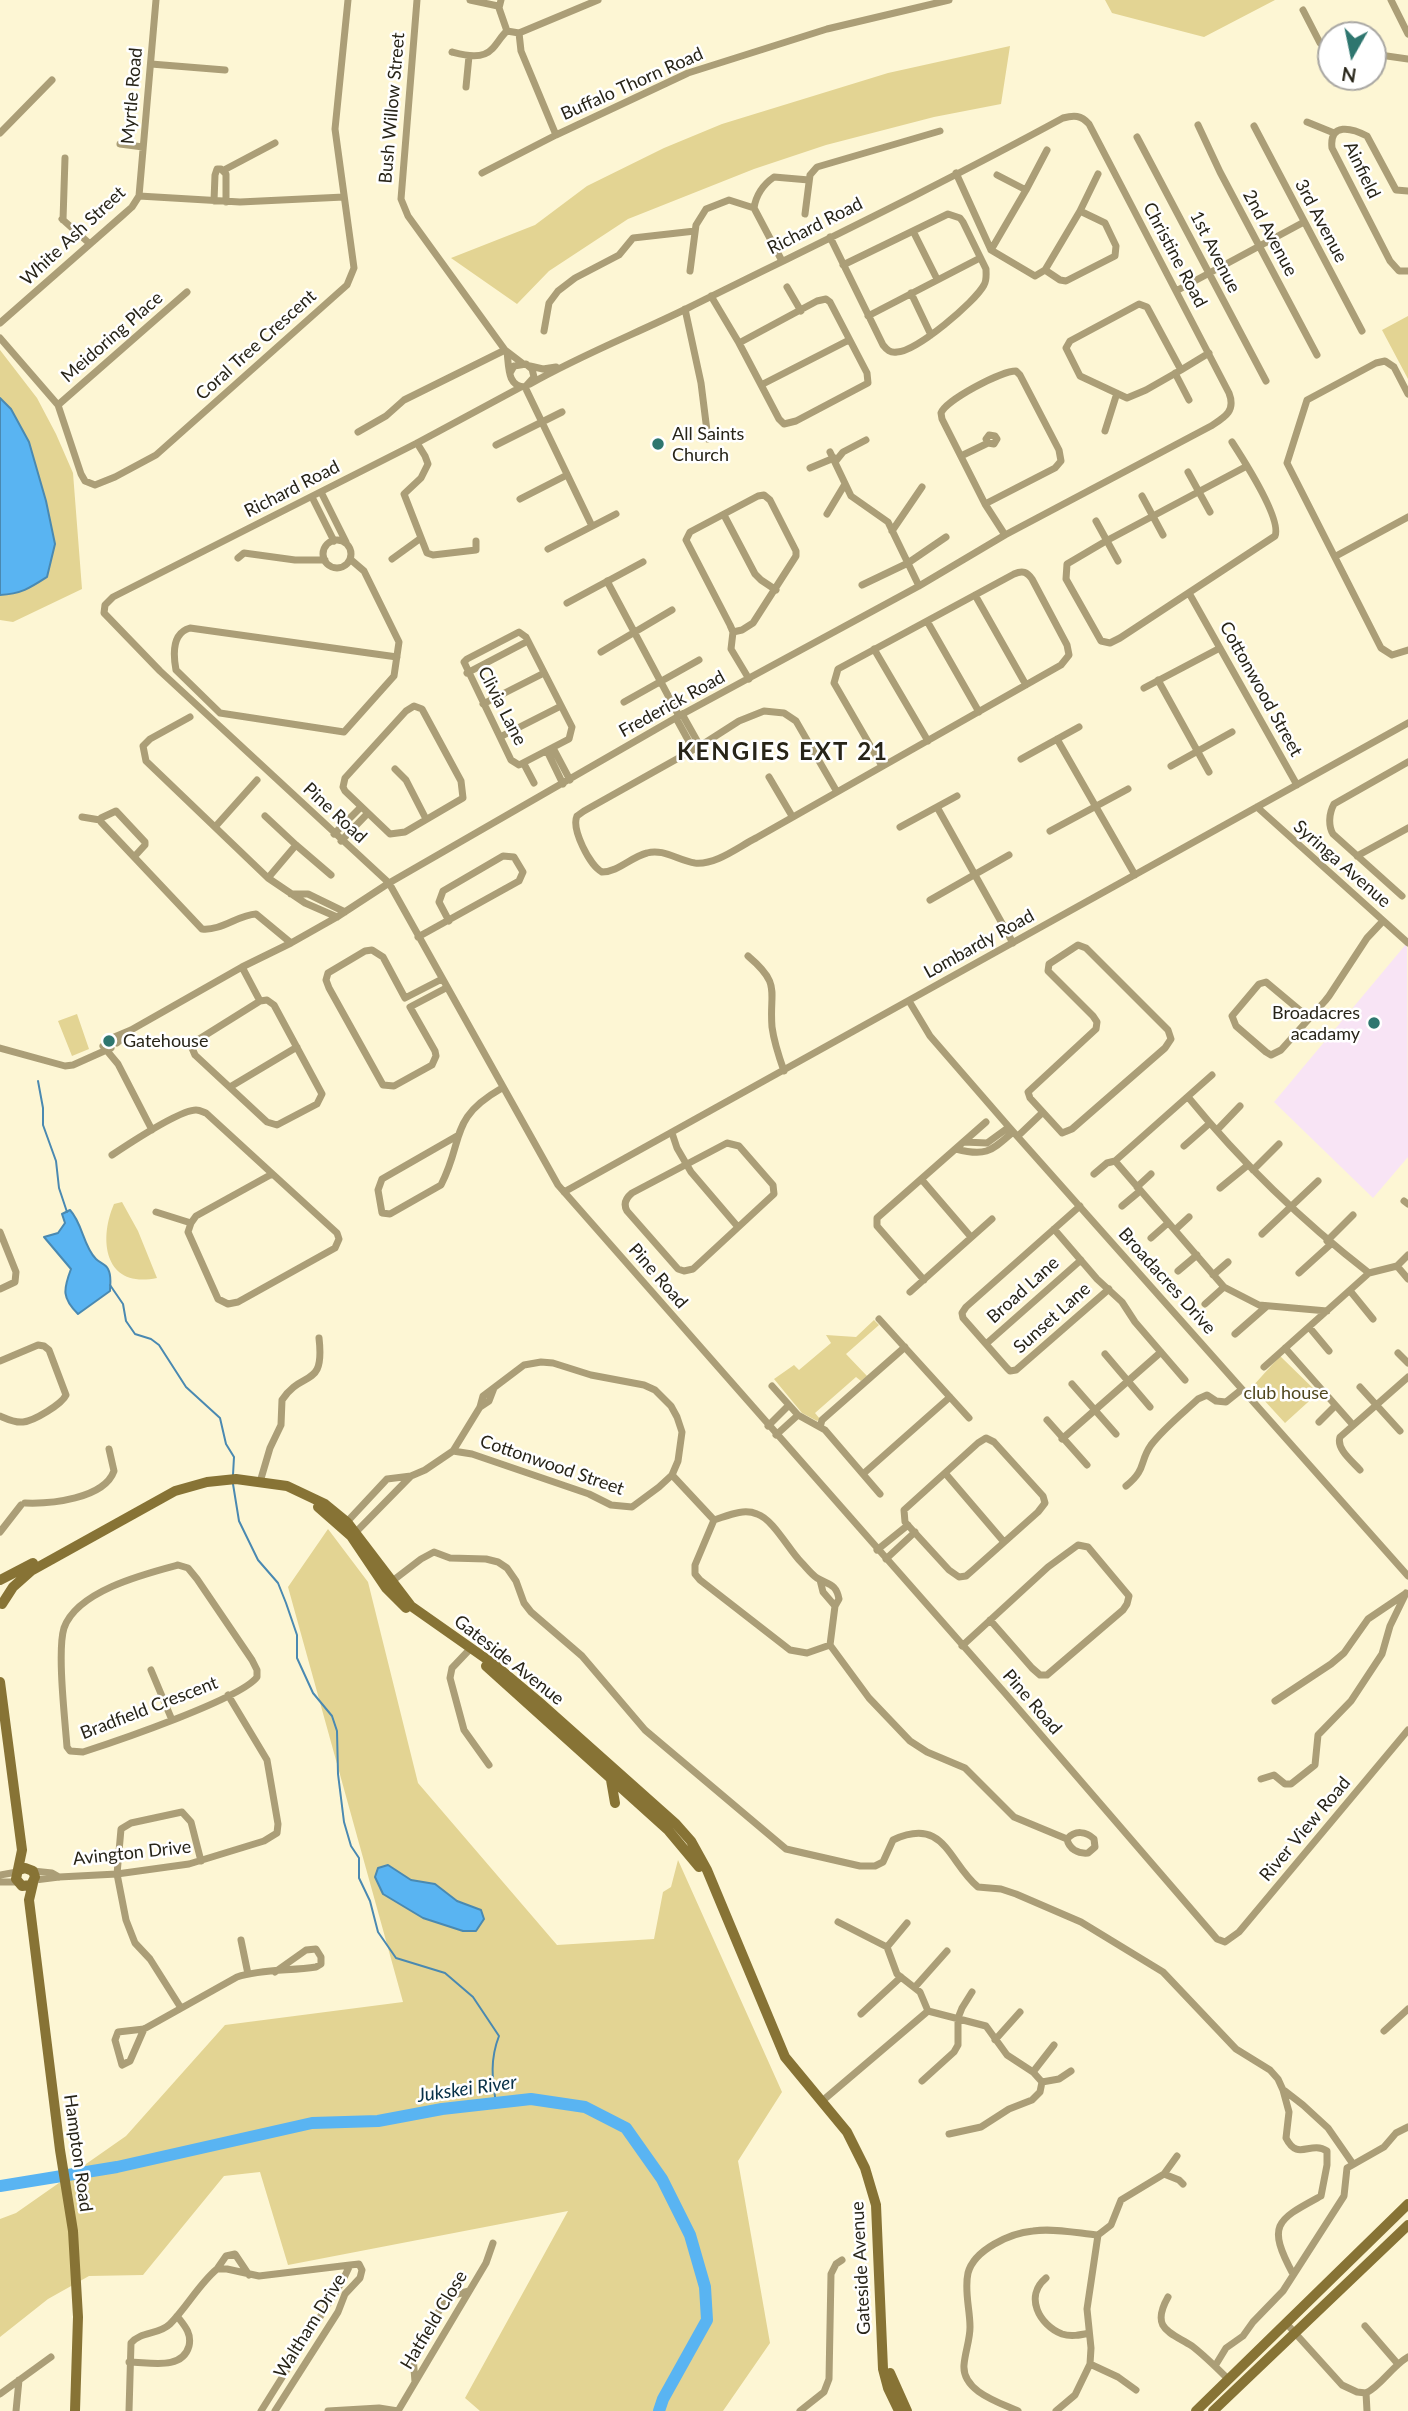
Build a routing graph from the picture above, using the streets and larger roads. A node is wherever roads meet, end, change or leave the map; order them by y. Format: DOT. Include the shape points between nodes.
graph roads {
  1 [pos="156,0"];
  2 [pos="348,0"];
  3 [pos="417,0"];
  4 [pos="470,0"];
  5 [pos="598,0"];
  6 [pos="949,0"];
  7 [pos="1391,0"];
  8 [pos="500,3"];
  9 [pos="1303,10"];
  10 [pos="508,31"];
  11 [pos="519,33"];
  12 [pos="1408,34"];
  13 [pos="1317,36"];
  14 [pos="452,52"];
  15 [pos="469,56"];
  16 [pos="1387,56"];
  17 [pos="1408,59"];
  18 [pos="151,64"];
  19 [pos="225,69"];
  20 [pos="52,80"];
  21 [pos="466,87"];
  22 [pos="1082,117"];
  23 [pos="1307,122"];
  24 [pos="1198,125"];
  25 [pos="1254,126"];
  26 [pos="940,131"];
  27 [pos="0,133"];
  28 [pos="1334,133"];
  29 [pos="556,135"];
  30 [pos="1137,137"];
  31 [pos="275,143"];
  32 [pos="120,144"];
  33 [pos="144,147"];
  34 [pos="1047,150"];
  35 [pos="65,158"];
  36 [pos="224,170"];
  37 [pos="482,173"];
  38 [pos="956,173"];
  39 [pos="1098,174"];
  40 [pos="998,175"];
  41 [pos="809,180"];
  42 [pos="1026,190"];
  43 [pos="1408,191"];
  44 [pos="139,196"];
  45 [pos="344,197"];
  46 [pos="214,201"];
  47 [pos="226,202"];
  48 [pos="754,208"];
  49 [pos="1080,211"];
  50 [pos="805,214"];
  51 [pos="1304,222"];
  52 [pos="695,231"];
  53 [pos="914,231"];
  54 [pos="830,237"];
  55 [pos="90,244"];
  56 [pos="1260,246"];
  57 [pos="991,250"];
  58 [pos="980,258"];
  59 [pos="782,261"];
  60 [pos="843,265"];
  61 [pos="690,271"];
  62 [pos="1408,271"];
  63 [pos="1042,273"];
  64 [pos="1207,273"];
  65 [pos="937,279"];
  66 [pos="787,287"];
  67 [pos="1175,291"];
  68 [pos="187,292"];
  69 [pos="911,293"];
  70 [pos="712,296"];
  71 [pos="685,309"];
  72 [pos="801,311"];
  73 [pos="868,316"];
  74 [pos="0,323"];
  75 [pos="544,331"];
  76 [pos="1362,331"];
  77 [pos="931,335"];
  78 [pos="0,338"];
  79 [pos="849,340"];
  80 [pos="739,343"];
  81 [pos="506,351"];
  82 [pos="1209,353"];
  83 [pos="1317,355"];
  84 [pos="526,364"];
  85 [pos="562,366"];
  86 [pos="1178,371"];
  87 [pos="510,375"];
  88 [pos="1266,381"];
  89 [pos="761,385"];
  90 [pos="525,386"];
  91 [pos="1117,393"];
  92 [pos="1408,394"];
  93 [pos="501,397"];
  94 [pos="1189,400"];
  95 [pos="58,405"];
  96 [pos="1230,411"];
  97 [pos="562,412"];
  98 [pos="542,423"];
  99 [pos="1105,431"];
  100 [pos="358,432"];
  101 [pos="708,439"];
  102 [pos="866,440"];
  103 [pos="1232,442"];
  104 [pos="417,443"];
  105 [pos="988,443"];
  106 [pos="496,445"];
  107 [pos="961,456"];
  108 [pos="833,457"];
  109 [pos="1247,466"];
  110 [pos="810,468"];
  111 [pos="1188,471"];
  112 [pos="567,475"];
  113 [pos="845,484"];
  114 [pos="922,487"];
  115 [pos="1199,491"];
  116 [pos="321,492"];
  117 [pos="1142,496"];
  118 [pos="312,497"];
  119 [pos="520,499"];
  120 [pos="985,504"];
  121 [pos="1210,512"];
  122 [pos="616,514"];
  123 [pos="827,514"];
  124 [pos="723,515"];
  125 [pos="1152,516"];
  126 [pos="1408,517"];
  127 [pos="1096,522"];
  128 [pos="592,526"];
  129 [pos="892,531"];
  130 [pos="1005,535"];
  131 [pos="1163,535"];
  132 [pos="946,537"];
  133 [pos="421,538"];
  134 [pos="334,541"];
  135 [pos="476,541"];
  136 [pos="1106,541"];
  137 [pos="346,543"];
  138 [pos="548,549"];
  139 [pos="1336,556"];
  140 [pos="238,558"];
  141 [pos="350,559"];
  142 [pos="392,559"];
  143 [pos="325,560"];
  144 [pos="1118,561"];
  145 [pos="643,562"];
  146 [pos="908,563"];
  147 [pos="607,581"];
  148 [pos="862,585"];
  149 [pos="919,586"];
  150 [pos="776,590"];
  151 [pos="1189,593"];
  152 [pos="975,595"];
  153 [pos="567,603"];
  154 [pos="672,610"];
  155 [pos="104,613"];
  156 [pos="927,621"];
  157 [pos="635,631"];
  158 [pos="733,632"];
  159 [pos="528,641"];
  160 [pos="1220,648"];
  161 [pos="874,649"];
  162 [pos="1408,650"];
  163 [pos="601,652"];
  164 [pos="397,657"];
  165 [pos="699,660"];
  166 [pos="467,673"];
  167 [pos="544,673"];
  168 [pos="749,679"];
  169 [pos="1158,680"];
  170 [pos="661,682"];
  171 [pos="1026,685"];
  172 [pos="1144,688"];
  173 [pos="624,702"];
  174 [pos="483,705"];
  175 [pos="561,706"];
  176 [pos="979,712"];
  177 [pos="679,716"];
  178 [pos="190,718"];
  179 [pos="1408,723"];
  180 [pos="1079,727"];
  181 [pos="1232,732"];
  182 [pos="500,737"];
  183 [pos="1057,739"];
  184 [pos="928,741"];
  185 [pos="696,748"];
  186 [pos="550,749"];
  187 [pos="1197,751"];
  188 [pos="1021,759"];
  189 [pos="1408,762"];
  190 [pos="524,764"];
  191 [pos="881,766"];
  192 [pos="1171,766"];
  193 [pos="396,769"];
  194 [pos="1209,772"];
  195 [pos="769,777"];
  196 [pos="257,780"];
  197 [pos="566,782"];
  198 [pos="534,783"];
  199 [pos="1297,785"];
  200 [pos="1128,789"];
  201 [pos="837,792"];
  202 [pos="957,796"];
  203 [pos="361,807"];
  204 [pos="937,807"];
  205 [pos="1096,807"];
  206 [pos="1257,807"];
  207 [pos="368,813"];
  208 [pos="265,816"];
  209 [pos="792,816"];
  210 [pos="82,817"];
  211 [pos="426,819"];
  212 [pos="100,820"];
  213 [pos="215,827"];
  214 [pos="900,827"];
  215 [pos="1408,828"];
  216 [pos="133,830"];
  217 [pos="1050,831"];
  218 [pos="334,834"];
  219 [pos="341,841"];
  220 [pos="120,842"];
  221 [pos="296,845"];
  222 [pos="1009,855"];
  223 [pos="1357,856"];
  224 [pos="134,857"];
  225 [pos="331,875"];
  226 [pos="974,875"];
  227 [pos="1135,875"];
  228 [pos="268,878"];
  229 [pos="389,883"];
  230 [pos="290,894"];
  231 [pos="1402,896"];
  232 [pos="930,900"];
  233 [pos="345,912"];
  234 [pos="337,917"];
  235 [pos="1383,920"];
  236 [pos="449,921"];
  237 [pos="418,937"];
  238 [pos="1407,940"];
  239 [pos="291,943"];
  240 [pos="1013,943"];
  241 [pos="748,956"];
  242 [pos="242,967"];
  243 [pos="442,979"];
  244 [pos="446,988"];
  245 [pos="405,998"];
  246 [pos="260,1001"];
  247 [pos="909,1001"];
  248 [pos="410,1007"];
  249 [pos="1309,1018"];
  250 [pos="112,1042"];
  251 [pos="297,1047"];
  252 [pos="0,1048"];
  253 [pos="784,1071"];
  254 [pos="1212,1075"];
  255 [pos="230,1087"];
  256 [pos="502,1088"];
  257 [pos="1188,1097"];
  258 [pos="1240,1106"];
  259 [pos="1042,1113"];
  260 [pos="986,1122"];
  261 [pos="1210,1123"];
  262 [pos="152,1130"];
  263 [pos="1217,1130"];
  264 [pos="1013,1132"];
  265 [pos="457,1136"];
  266 [pos="673,1136"];
  267 [pos="964,1142"];
  268 [pos="1279,1144"];
  269 [pos="1184,1146"];
  270 [pos="956,1149"];
  271 [pos="112,1155"];
  272 [pos="1115,1161"];
  273 [pos="686,1163"];
  274 [pos="1250,1167"];
  275 [pos="272,1174"];
  276 [pos="1094,1174"];
  277 [pos="1151,1174"];
  278 [pos="922,1180"];
  279 [pos="1318,1181"];
  280 [pos="1220,1188"];
  281 [pos="1139,1189"];
  282 [pos="564,1192"];
  283 [pos="1080,1206"];
  284 [pos="1122,1206"];
  285 [pos="1290,1208"];
  286 [pos="156,1212"];
  287 [pos="1353,1215"];
  288 [pos="1189,1217"];
  289 [pos="992,1219"];
  290 [pos="191,1223"];
  291 [pos="1168,1223"];
  292 [pos="738,1227"];
  293 [pos="1054,1229"];
  294 [pos="1175,1230"];
  295 [pos="0,1232"];
  296 [pos="1262,1234"];
  297 [pos="971,1237"];
  298 [pos="1151,1238"];
  299 [pos="1329,1243"];
  300 [pos="1197,1255"];
  301 [pos="1408,1255"];
  302 [pos="1081,1260"];
  303 [pos="1228,1262"];
  304 [pos="1397,1266"];
  305 [pos="1178,1271"];
  306 [pos="1299,1273"];
  307 [pos="1369,1273"];
  308 [pos="1213,1275"];
  309 [pos="1408,1279"];
  310 [pos="924,1280"];
  311 [pos="1224,1287"];
  312 [pos="0,1289"];
  313 [pos="1108,1289"];
  314 [pos="910,1292"];
  315 [pos="1350,1292"];
  316 [pos="1205,1304"];
  317 [pos="1267,1306"];
  318 [pos="1327,1311"];
  319 [pos="879,1319"];
  320 [pos="1373,1319"];
  321 [pos="1310,1327"];
  322 [pos="1235,1334"];
  323 [pos="319,1338"];
  324 [pos="986,1344"];
  325 [pos="905,1347"];
  326 [pos="1285,1348"];
  327 [pos="1329,1351"];
  328 [pos="1161,1352"];
  329 [pos="1398,1353"];
  330 [pos="1105,1354"];
  331 [pos="0,1361"];
  332 [pos="1408,1363"];
  333 [pos="1264,1367"];
  334 [pos="1408,1377"];
  335 [pos="1185,1380"];
  336 [pos="1127,1381"];
  337 [pos="1072,1384"];
  338 [pos="772,1386"];
  339 [pos="1360,1387"];
  340 [pos="1241,1390"];
  341 [pos="950,1397"];
  342 [pos="1376,1405"];
  343 [pos="788,1406"];
  344 [pos="1335,1406"];
  345 [pos="1150,1407"];
  346 [pos="1095,1410"];
  347 [pos="797,1415"];
  348 [pos="0,1416"];
  349 [pos="969,1418"];
  350 [pos="1046,1420"];
  351 [pos="1319,1422"];
  352 [pos="1353,1425"];
  353 [pos="768,1426"];
  354 [pos="820,1427"];
  355 [pos="1400,1431"];
  356 [pos="776,1434"];
  357 [pos="1116,1434"];
  358 [pos="1062,1439"];
  359 [pos="109,1450"];
  360 [pos="453,1451"];
  361 [pos="1087,1465"];
  362 [pos="1360,1470"];
  363 [pos="863,1474"];
  364 [pos="945,1474"];
  365 [pos="671,1475"];
  366 [pos="411,1476"];
  367 [pos="260,1482"];
  368 [pos="1126,1486"];
  369 [pos="880,1494"];
  370 [pos="368,1498"];
  371 [pos="379,1508"];
  372 [pos="714,1520"];
  373 [pos="344,1524"];
  374 [pos="908,1525"];
  375 [pos="0,1532"];
  376 [pos="915,1532"];
  377 [pos="353,1534"];
  378 [pos="84,1540"];
  379 [pos="1004,1542"];
  380 [pos="877,1550"];
  381 [pos="886,1559"];
  382 [pos="1408,1576"];
  383 [pos="0,1580"];
  384 [pos="391,1583"];
  385 [pos="1407,1592"];
  386 [pos="1,1605"];
  387 [pos="990,1620"];
  388 [pos="830,1645"];
  389 [pos="962,1646"];
  390 [pos="470,1650"];
  391 [pos="151,1670"];
  392 [pos="0,1682"];
  393 [pos="228,1695"];
  394 [pos="1275,1701"];
  395 [pos="172,1720"];
  396 [pos="1408,1730"];
  397 [pos="489,1765"];
  398 [pos="1261,1779"];
  399 [pos="611,1780"];
  400 [pos="615,1804"];
  401 [pos="1067,1839"];
  402 [pos="22,1850"];
  403 [pos="201,1861"];
  404 [pos="117,1874"];
  405 [pos="0,1875"];
  406 [pos="33,1876"];
  407 [pos="19,1877"];
  408 [pos="710,1881"];
  409 [pos="0,1882"];
  410 [pos="29,1900"];
  411 [pos="838,1922"];
  412 [pos="907,1923"];
  413 [pos="241,1940"];
  414 [pos="1222,1942"];
  415 [pos="887,1947"];
  416 [pos="947,1951"];
  417 [pos="275,1972"];
  418 [pos="248,1974"];
  419 [pos="901,1977"];
  420 [pos="915,1987"];
  421 [pos="972,1992"];
  422 [pos="181,2008"];
  423 [pos="1408,2009"];
  424 [pos="928,2011"];
  425 [pos="1020,2012"];
  426 [pos="860,2014"];
  427 [pos="958,2018"];
  428 [pos="144,2029"];
  429 [pos="1384,2031"];
  430 [pos="995,2040"];
  431 [pos="1054,2045"];
  432 [pos="1071,2071"];
  433 [pos="1033,2072"];
  434 [pos="922,2081"];
  435 [pos="1042,2082"];
  436 [pos="1283,2090"];
  437 [pos="821,2102"];
  438 [pos="1408,2127"];
  439 [pos="948,2134"];
  440 [pos="1177,2156"];
  441 [pos="1353,2164"];
  442 [pos="1164,2174"];
  443 [pos="1182,2184"];
  444 [pos="1408,2204"];
  445 [pos="1408,2225"];
  446 [pos="1098,2235"];
  447 [pos="493,2243"];
  448 [pos="842,2260"];
  449 [pos="350,2265"];
  450 [pos="216,2269"];
  451 [pos="1293,2274"];
  452 [pos="249,2275"];
  453 [pos="1046,2278"];
  454 [pos="469,2291"];
  455 [pos="1168,2297"];
  456 [pos="329,2303"];
  457 [pos="338,2312"];
  458 [pos="177,2316"];
  459 [pos="1286,2323"];
  460 [pos="1365,2326"];
  461 [pos="1295,2332"];
  462 [pos="1089,2333"];
  463 [pos="309,2334"];
  464 [pos="320,2341"];
  465 [pos="51,2357"];
  466 [pos="1408,2357"];
  467 [pos="883,2360"];
  468 [pos="129,2362"];
  469 [pos="291,2362"];
  470 [pos="1397,2363"];
  471 [pos="1090,2364"];
  472 [pos="1215,2366"];
  473 [pos="302,2369"];
  474 [pos="19,2380"];
  475 [pos="1229,2380"];
  476 [pos="415,2382"];
  477 [pos="1136,2390"];
  478 [pos="1366,2393"];
  479 [pos="0,2394"];
  480 [pos="263,2409"];
  481 [pos="16,2411"];
  482 [pos="75,2411"];
  483 [pos="129,2411"];
  484 [pos="273,2411"];
  485 [pos="328,2411"];
  486 [pos="398,2411"];
  487 [pos="800,2411"];
  488 [pos="900,2411"];
  489 [pos="908,2411"];
  490 [pos="1018,2411"];
  491 [pos="1056,2411"];
  492 [pos="1196,2411"];
  493 [pos="1213,2411"];
  494 [pos="1367,2411"];
  1 -- 18 [label="street, Myrtle Road"];
  2 -- 45 [label="street, Coral Tree Crescent" via="335,129"];
  3 -- 81 [label="street, Bush Willow Street" via="401,199 408,216"];
  4 -- 8 [label="street"];
  5 -- 11 [label="street"];
  6 -- 29 [label="street, Buffalo Thorn Road" via="827,29 688,73"];
  7 -- 12 [label="street"];
  8 -- 10 [label="street"];
  9 -- 13 [label="street"];
  10 -- 11 [label="street"];
  10 -- 15 [label="street" via="489,52"];
  11 -- 29 [label="street, Buffalo Thorn Road" via="521,51"];
  14 -- 15 [label="street"];
  15 -- 21 [label="street"];
  16 -- 17 [label="street"];
  18 -- 19 [label="street"];
  18 -- 33 [label="street, Myrtle Road"];
  20 -- 27 [label="street"];
  22 -- 38 [label="street, Richard Road" via="1063,118"];
  22 -- 67 [label="street, Christine Road"];
  23 -- 28 [label="street"];
  24 -- 56 [label="street, 2nd Avenue"];
  25 -- 51 [label="street, 3rd Avenue"];
  26 -- 41 [label="street" via="822,164"];
  28 -- 43 [label="street, Ainfield" via="1345,128 1367,135 1396,190"];
  28 -- 62 [label="street, Ainfield" via="1332,148 1390,261 1399,271"];
  29 -- 37 [label="street"];
  30 -- 64 [label="street, 1st Avenue"];
  31 -- 36 [label="street"];
  32 -- 33 [label="street"];
  33 -- 44 [label="street, Myrtle Road"];
  34 -- 42 [label="street"];
  35 -- 55 [label="street" via="61,218"];
  36 -- 46 [label="street" via="215,173"];
  36 -- 47 [label="street"];
  38 -- 54 [label="street, Richard Road"];
  38 -- 57 [label="street"];
  39 -- 49 [label="street"];
  40 -- 42 [label="street"];
  41 -- 48 [label="street" via="774,177 761,189"];
  41 -- 50 [label="street"];
  42 -- 57 [label="street"];
  44 -- 46 [label="street, White Ash Street"];
  44 -- 55 [label="street, White Ash Street"];
  45 -- 47 [label="street, White Ash Street"];
  45 -- 95 [label="street, Coral Tree Crescent" via="354,268 350,281 156,454 103,483 85,481"];
  46 -- 47 [label="street, White Ash Street"];
  48 -- 52 [label="street" via="729,200 715,203 702,213"];
  48 -- 59 [label="street"];
  49 -- 63 [label="street"];
  49 -- 63 [label="street" via="1105,223 1116,246 1115,256 1066,281"];
  51 -- 56 [label="street"];
  51 -- 76 [label="street, 3rd Avenue"];
  52 -- 61 [label="street"];
  52 -- 75 [label="street" via="633,238 619,255 558,291 549,303"];
  53 -- 58 [label="street" via="950,214 961,220"];
  53 -- 60 [label="street"];
  53 -- 65 [label="street"];
  54 -- 59 [label="street, Richard Road"];
  54 -- 60 [label="street"];
  55 -- 74 [label="street, White Ash Street"];
  56 -- 64 [label="street"];
  56 -- 83 [label="street, 2nd Avenue"];
  57 -- 63 [label="street" via="1030,274"];
  58 -- 65 [label="street"];
  58 -- 77 [label="street" via="986,269 984,286"];
  59 -- 70 [label="street, Richard Road"];
  60 -- 73 [label="street"];
  64 -- 67 [label="street"];
  64 -- 88 [label="street, 1st Avenue"];
  65 -- 69 [label="street"];
  66 -- 72 [label="street"];
  67 -- 82 [label="street, Christine Road"];
  68 -- 95 [label="street, Meidoring Place"];
  69 -- 73 [label="street"];
  69 -- 77 [label="street"];
  70 -- 71 [label="street, Richard Road"];
  70 -- 80 [label="street"];
  71 -- 85 [label="street, Richard Road"];
  71 -- 101 [label="street"];
  72 -- 79 [label="street" via="829,300"];
  72 -- 80 [label="street"];
  73 -- 77 [label="street" via="891,351 901,352"];
  78 -- 95 [label="street, Coral Tree Crescent"];
  79 -- 89 [label="street"];
  79 -- 89 [label="street" via="868,383 796,422 781,422"];
  80 -- 89 [label="street"];
  81 -- 84 [label="street, Bush Willow Street"];
  81 -- 87 [label="street, Bush Willow Street"];
  81 -- 100 [label="street" via="404,400"];
  82 -- 86 [label="street"];
  82 -- 96 [label="street, Christine Road" via="1231,398"];
  84 -- 85 [label="street, Richard Road" via="543,369"];
  84 -- 87 [label="street" via="514,366"];
  84 -- 90 [label="street" via="534,377"];
  85 -- 90 [label="street, Richard Road"];
  86 -- 91 [label="street" via="1132,397"];
  86 -- 91 [label="street" via="1147,307 1139,304 1070,341 1066,348 1080,376"];
  86 -- 94 [label="street"];
  87 -- 90 [label="street" via="514,384"];
  87 -- 93 [label="street"];
  90 -- 93 [label="street, Richard Road"];
  90 -- 98 [label="street"];
  91 -- 99 [label="street"];
  92 -- 139 [label="street" via="1391,363 1380,361 1305,403 1288,467"];
  93 -- 104 [label="street, Richard Road"];
  96 -- 130 [label="street, Frederick Road" via="1211,426"];
  97 -- 98 [label="street"];
  98 -- 106 [label="street"];
  98 -- 112 [label="street"];
  102 -- 108 [label="street"];
  103 -- 109 [label="street"];
  104 -- 116 [label="street, Richard Road"];
  104 -- 133 [label="street" via="428,464 404,494"];
  105 -- 107 [label="street"];
  107 -- 120 [label="street"];
  107 -- 120 [label="street" via="942,419 942,409 1004,373 1018,372 1061,461"];
  108 -- 110 [label="street"];
  108 -- 113 [label="street"];
  109 -- 115 [label="street"];
  109 -- 151 [label="street" via="1275,521 1276,534"];
  111 -- 115 [label="street"];
  112 -- 119 [label="street"];
  112 -- 128 [label="street"];
  113 -- 123 [label="street"];
  113 -- 129 [label="street" via="851,496 888,522"];
  114 -- 129 [label="street"];
  115 -- 121 [label="street"];
  115 -- 125 [label="street"];
  116 -- 118 [label="street, Richard Road"];
  116 -- 137 [label="street"];
  117 -- 125 [label="street"];
  118 -- 134 [label="street"];
  118 -- 155 [label="street, Richard Road" via="113,597"];
  120 -- 130 [label="street"];
  122 -- 128 [label="street"];
  124 -- 150 [label="street" via="755,573"];
  124 -- 150 [label="street" via="758,496 770,500 796,551"];
  124 -- 158 [label="street" via="690,532 686,540"];
  125 -- 131 [label="street"];
  125 -- 136 [label="street"];
  126 -- 139 [label="street"];
  127 -- 136 [label="street"];
  128 -- 138 [label="street"];
  129 -- 146 [label="street"];
  130 -- 149 [label="street, Frederick Road"];
  132 -- 146 [label="street"];
  133 -- 135 [label="street" via="427,553 433,555 476,550"];
  133 -- 142 [label="street"];
  134 -- 137 [label="street"];
  134 -- 143 [label="street" via="326,546"];
  136 -- 144 [label="street"];
  136 -- 151 [label="street" via="1073,559 1065,571 1101,641 1120,638"];
  137 -- 141 [label="street"];
  139 -- 162 [label="street" via="1381,648 1392,655"];
  140 -- 143 [label="street" via="244,553 295,561"];
  141 -- 143 [label="street" via="336,568"];
  141 -- 164 [label="street" via="363,571 397,635"];
  145 -- 147 [label="street"];
  146 -- 148 [label="street"];
  146 -- 149 [label="street"];
  147 -- 153 [label="street"];
  147 -- 157 [label="street"];
  149 -- 168 [label="street, Frederick Road"];
  150 -- 158 [label="street" via="748,628"];
  151 -- 160 [label="street, Cottonwood Street"];
  152 -- 156 [label="street"];
  152 -- 171 [label="street"];
  152 -- 171 [label="street" via="1020,571 1032,579 1069,655 1061,665"];
  154 -- 157 [label="street"];
  155 -- 218 [label="street, Pine Road"];
  156 -- 161 [label="street"];
  156 -- 176 [label="street"];
  157 -- 163 [label="street"];
  157 -- 170 [label="street"];
  158 -- 168 [label="street" via="731,649"];
  159 -- 166 [label="street"];
  159 -- 166 [label="street, Clivia Lane" via="519,632 464,660"];
  159 -- 167 [label="street, Clivia Lane"];
  160 -- 169 [label="street"];
  160 -- 199 [label="street, Cottonwood Street"];
  161 -- 184 [label="street"];
  161 -- 191 [label="street" via="841,666 834,680"];
  164 -- 164 [label="street" via="394,676 344,732 220,713 175,667 176,638 190,628"];
  165 -- 170 [label="street"];
  166 -- 174 [label="street, Clivia Lane"];
  167 -- 174 [label="street"];
  167 -- 175 [label="street, Clivia Lane"];
  168 -- 177 [label="street, Frederick Road"];
  169 -- 172 [label="street"];
  169 -- 187 [label="street"];
  170 -- 173 [label="street"];
  170 -- 177 [label="street"];
  171 -- 176 [label="street"];
  174 -- 182 [label="street, Clivia Lane"];
  175 -- 182 [label="street"];
  175 -- 186 [label="street, Clivia Lane" via="572,733"];
  176 -- 184 [label="street"];
  177 -- 185 [label="street"];
  177 -- 197 [label="street, Frederick Road"];
  178 -- 213 [label="street" via="150,739 144,754"];
  179 -- 199 [label="street, Lombardy Road"];
  180 -- 183 [label="street"];
  181 -- 187 [label="street"];
  182 -- 190 [label="street, Clivia Lane" via="511,760"];
  183 -- 188 [label="street"];
  183 -- 205 [label="street"];
  184 -- 191 [label="street"];
  185 -- 201 [label="street" via="752,714 784,713 799,725"];
  185 -- 209 [label="street" via="577,816 576,830 598,871 607,872 650,852 693,863 711,861"];
  186 -- 190 [label="street, Clivia Lane"];
  186 -- 197 [label="street, Clivia Lane"];
  187 -- 192 [label="street"];
  187 -- 194 [label="street"];
  189 -- 223 [label="street" via="1332,807 1331,832"];
  190 -- 198 [label="street"];
  191 -- 201 [label="street"];
  193 -- 211 [label="street"];
  195 -- 209 [label="street"];
  196 -- 213 [label="street"];
  197 -- 229 [label="street, Frederick Road"];
  199 -- 206 [label="street, Lombardy Road"];
  200 -- 205 [label="street"];
  201 -- 209 [label="street"];
  202 -- 204 [label="street"];
  203 -- 207 [label="street"];
  203 -- 211 [label="street" via="345,792 345,778 406,711 417,706 463,792 460,800"];
  203 -- 218 [label="street"];
  204 -- 214 [label="street"];
  204 -- 226 [label="street"];
  205 -- 217 [label="street"];
  205 -- 227 [label="street"];
  206 -- 227 [label="street, Lombardy Road"];
  206 -- 235 [label="street, Syringa Avenue"];
  207 -- 211 [label="street" via="394,834"];
  207 -- 219 [label="street"];
  208 -- 221 [label="street"];
  210 -- 212 [label="street"];
  212 -- 216 [label="street" via="116,811"];
  212 -- 220 [label="street"];
  213 -- 228 [label="street"];
  215 -- 223 [label="street"];
  216 -- 220 [label="street"];
  216 -- 224 [label="street" via="145,843"];
  218 -- 219 [label="street, Pine Road"];
  219 -- 229 [label="street, Pine Road"];
  220 -- 224 [label="street"];
  221 -- 225 [label="street"];
  221 -- 228 [label="street"];
  222 -- 226 [label="street"];
  223 -- 231 [label="street"];
  224 -- 239 [label="street" via="202,929 256,914"];
  226 -- 232 [label="street"];
  226 -- 240 [label="street"];
  227 -- 240 [label="street, Lombardy Road"];
  228 -- 230 [label="street"];
  229 -- 233 [label="street, Frederick Road"];
  229 -- 237 [label="street, Pine Road"];
  230 -- 233 [label="street" via="308,894"];
  230 -- 234 [label="street"];
  233 -- 234 [label="street, Frederick Road"];
  234 -- 239 [label="street, Frederick Road"];
  235 -- 238 [label="street, Syringa Avenue"];
  235 -- 249 [label="street"];
  236 -- 236 [label="street" via="522,879 514,857 503,856 443,891 439,902"];
  236 -- 237 [label="street"];
  237 -- 243 [label="street, Pine Road"];
  239 -- 242 [label="street, Frederick Road"];
  240 -- 247 [label="street, Lombardy Road"];
  241 -- 253 [label="street" via="771,985 772,1027"];
  242 -- 246 [label="street"];
  242 -- 250 [label="street, Frederick Road"];
  243 -- 244 [label="street, Pine Road"];
  243 -- 245 [label="street"];
  244 -- 248 [label="street"];
  244 -- 256 [label="street, Pine Road"];
  245 -- 248 [label="street"];
  245 -- 248 [label="street" via="383,957 372,950 326,977 328,988 386,1086 432,1065 436,1056"];
  246 -- 251 [label="street" via="274,1005"];
  246 -- 255 [label="street" via="193,1044 195,1055"];
  247 -- 253 [label="street, Lombardy Road"];
  247 -- 264 [label="street, Broadacres Drive" via="930,1036"];
  249 -- 249 [label="street" via="1273,1055 1236,1026 1232,1016 1259,984 1266,982"];
  250 -- 252 [label="street, Frederick Road" via="97,1055 65,1066"];
  250 -- 262 [label="street" via="118,1064"];
  251 -- 255 [label="street"];
  251 -- 255 [label="street" via="322,1091 317,1104 273,1125"];
  253 -- 266 [label="street, Lombardy Road"];
  254 -- 257 [label="street"];
  256 -- 265 [label="street" via="474,1107"];
  256 -- 282 [label="street, Pine Road"];
  257 -- 261 [label="street"];
  257 -- 272 [label="street"];
  258 -- 263 [label="street"];
  259 -- 259 [label="street" via="1029,1097 1029,1089 1097,1024 1048,971 1047,965 1081,945 1168,1030 1171,1039 1072,1129 1059,1131"];
  259 -- 264 [label="street"];
  260 -- 267 [label="street"];
  261 -- 263 [label="street"];
  261 -- 269 [label="street"];
  262 -- 271 [label="street"];
  262 -- 275 [label="street" via="193,1110 202,1111"];
  263 -- 274 [label="street"];
  264 -- 267 [label="street" via="987,1143"];
  264 -- 270 [label="street" via="986,1152"];
  264 -- 283 [label="street, Broadacres Drive"];
  265 -- 265 [label="street" via="441,1185 390,1214 382,1213 378,1190 382,1179"];
  266 -- 273 [label="street"];
  266 -- 282 [label="street, Lombardy Road"];
  267 -- 270 [label="street"];
  268 -- 274 [label="street"];
  270 -- 278 [label="street"];
  272 -- 276 [label="street"];
  272 -- 281 [label="street"];
  273 -- 292 [label="street"];
  273 -- 292 [label="street" via="732,1143 770,1181 772,1197"];
  273 -- 292 [label="street" via="632,1193 624,1205 627,1212 674,1266 684,1271 693,1269"];
  274 -- 280 [label="street"];
  274 -- 285 [label="street"];
  275 -- 290 [label="street"];
  275 -- 290 [label="street" via="337,1233 335,1248 228,1304 218,1299 188,1232"];
  277 -- 281 [label="street"];
  278 -- 297 [label="street"];
  278 -- 310 [label="street" via="876,1222"];
  279 -- 285 [label="street"];
  281 -- 284 [label="street"];
  281 -- 291 [label="street"];
  282 -- 353 [label="street, Pine Road"];
  283 -- 293 [label="street, Sunset Lane"];
  283 -- 340 [label="street, Broadacres Drive"];
  285 -- 296 [label="street"];
  285 -- 299 [label="street"];
  286 -- 290 [label="street"];
  287 -- 299 [label="street"];
  288 -- 294 [label="street"];
  289 -- 297 [label="street"];
  291 -- 294 [label="street"];
  291 -- 298 [label="street"];
  293 -- 302 [label="street, Sunset Lane"];
  293 -- 324 [label="street, Sunset Lane" via="963,1311 963,1318"];
  294 -- 300 [label="street"];
  295 -- 312 [label="street" via="16,1274 15,1282"];
  297 -- 310 [label="street"];
  299 -- 306 [label="street"];
  299 -- 307 [label="street"];
  300 -- 305 [label="street"];
  300 -- 308 [label="street"];
  301 -- 304 [label="street"];
  302 -- 313 [label="street, Sunset Lane"];
  302 -- 324 [label="street, Broad Lane"];
  303 -- 308 [label="street"];
  304 -- 307 [label="street"];
  304 -- 309 [label="street"];
  307 -- 315 [label="street"];
  308 -- 311 [label="street"];
  310 -- 314 [label="street"];
  311 -- 316 [label="street"];
  311 -- 317 [label="street"];
  313 -- 324 [label="street, Sunset Lane" via="1016,1370 1010,1371"];
  313 -- 328 [label="street"];
  315 -- 318 [label="street"];
  315 -- 320 [label="street"];
  317 -- 318 [label="street"];
  317 -- 322 [label="street"];
  318 -- 321 [label="street"];
  319 -- 325 [label="street"];
  321 -- 326 [label="street"];
  321 -- 327 [label="street"];
  323 -- 367 [label="street" via="319,1369 282,1400 281,1425"];
  325 -- 341 [label="street"];
  325 -- 354 [label="street" via="822,1420"];
  326 -- 333 [label="street"];
  326 -- 344 [label="street"];
  328 -- 335 [label="street"];
  328 -- 336 [label="street"];
  329 -- 332 [label="street"];
  330 -- 336 [label="street"];
  331 -- 348 [label="street" via="44,1346 50,1350 66,1395 58,1405 27,1422"];
  334 -- 342 [label="street"];
  336 -- 345 [label="street"];
  336 -- 346 [label="street"];
  337 -- 346 [label="street"];
  338 -- 343 [label="street"];
  339 -- 342 [label="street"];
  340 -- 368 [label="street" via="1226,1402 1208,1395 1198,1399 1154,1442 1141,1472"];
  340 -- 382 [label="street, Broadacres Drive"];
  341 -- 349 [label="street"];
  341 -- 363 [label="street"];
  342 -- 352 [label="street"];
  342 -- 355 [label="street"];
  343 -- 347 [label="street"];
  343 -- 353 [label="street"];
  344 -- 351 [label="street"];
  344 -- 352 [label="street"];
  346 -- 357 [label="street"];
  346 -- 358 [label="street"];
  347 -- 354 [label="street"];
  347 -- 356 [label="street"];
  350 -- 358 [label="street"];
  352 -- 362 [label="street" via="1338,1442"];
  353 -- 356 [label="street, Pine Road"];
  354 -- 363 [label="street"];
  356 -- 380 [label="street, Pine Road"];
  358 -- 361 [label="street"];
  359 -- 375 [label="street" via="114,1471 106,1483 76,1498 23,1504"];
  360 -- 365 [label="street, Cottonwood Street" via="618,1507 635,1505"];
  360 -- 365 [label="street" via="483,1396 524,1364 541,1362 649,1387 659,1394 671,1406 682,1430"];
  360 -- 366 [label="street"];
  363 -- 369 [label="street"];
  364 -- 374 [label="street" via="906,1507 903,1517"];
  364 -- 379 [label="street"];
  364 -- 379 [label="street" via="989,1438 1040,1493 1044,1506"];
  365 -- 372 [label="street"];
  366 -- 370 [label="street" via="387,1479"];
  366 -- 371 [label="street"];
  367 -- 373 [label="street, Gateside Avenue" via="314,1504"];
  367 -- 378 [label="street, Gateside Avenue" via="223,1480 175,1491"];
  370 -- 371 [label="street"];
  370 -- 373 [label="street"];
  371 -- 377 [label="street"];
  372 -- 388 [label="street" via="743,1512 760,1515 801,1562 835,1589 839,1597"];
  372 -- 388 [label="street" via="695,1565 700,1580 793,1651 807,1653"];
  373 -- 377 [label="street, Gateside Avenue"];
  374 -- 376 [label="street"];
  374 -- 380 [label="street"];
  376 -- 379 [label="street" via="960,1577"];
  376 -- 381 [label="street"];
  377 -- 384 [label="street, Gateside Avenue"];
  377 -- 390 [label="street, Gateside Avenue" via="397,1600"];
  378 -- 383 [label="street, Gateside Avenue"];
  378 -- 386 [label="street, Gateside Avenue" via="25,1575"];
  380 -- 381 [label="street, Pine Road"];
  381 -- 389 [label="street, Pine Road"];
  384 -- 390 [label="street, Gateside Avenue" via="411,1606"];
  384 -- 436 [label="street" via="434,1552 498,1562 516,1581 535,1617 582,1656 645,1730 779,1844 875,1867 893,1840 931,1835 946,1846 978,1887 1001,1889 1044,1905 1163,1972 1236,2049 1270,2070"];
  385 -- 394 [label="street" via="1368,1619 1331,1664"];
  385 -- 398 [label="street" via="1383,1652 1354,1697 1317,1737 1313,1768 1294,1783 1285,1784 1274,1775"];
  387 -- 387 [label="street" via="1077,1545 1088,1547 1129,1596 1123,1610 1047,1675 1032,1668"];
  387 -- 389 [label="street"];
  388 -- 401 [label="street" via="869,1698 911,1741 965,1768 1014,1816"];
  389 -- 414 [label="street, Pine Road"];
  390 -- 397 [label="street" via="452,1668 450,1678 464,1730"];
  390 -- 399 [label="street, Gateside Avenue"];
  390 -- 408 [label="street, Gateside Avenue" via="538,1701 676,1824 695,1849"];
  391 -- 395 [label="street"];
  392 -- 402 [label="street"];
  393 -- 395 [label="street, Bradfield Crescent"];
  393 -- 395 [label="street, Bradfield Crescent" via="251,1683 257,1670 188,1568 178,1565 132,1578 79,1606 64,1629 62,1645 68,1749 82,1752"];
  393 -- 403 [label="street, Avington Drive" via="267,1759 279,1831"];
  396 -- 414 [label="street, River View Road" via="1239,1932"];
  399 -- 400 [label="street"];
  399 -- 408 [label="street, Gateside Avenue" via="676,1838"];
  402 -- 406 [label="street"];
  402 -- 407 [label="street"];
  403 -- 404 [label="street, Avington Drive"];
  403 -- 404 [label="street" via="190,1819 176,1812 123,1827"];
  404 -- 406 [label="street, Avington Drive"];
  404 -- 422 [label="street" via="133,1940"];
  405 -- 407 [label="street"];
  406 -- 407 [label="street" via="25,1867"];
  406 -- 407 [label="street" via="28,1886"];
  406 -- 410 [label="street, Hampton Road"];
  407 -- 409 [label="street"];
  407 -- 410 [label="street, Hampton Road"];
  408 -- 437 [label="street, Gateside Avenue" via="779,2047"];
  410 -- 482 [label="street, Hampton Road" via="70,2210 78,2317"];
  411 -- 415 [label="street"];
  412 -- 415 [label="street"];
  413 -- 418 [label="street"];
  415 -- 419 [label="street"];
  416 -- 420 [label="street"];
  417 -- 417 [label="street" via="316,1967 321,1957 316,1949 306,1950"];
  417 -- 418 [label="street"];
  418 -- 422 [label="street"];
  419 -- 420 [label="street"];
  419 -- 426 [label="street"];
  420 -- 424 [label="street"];
  421 -- 427 [label="street"];
  422 -- 428 [label="street"];
  423 -- 429 [label="street"];
  424 -- 427 [label="street"];
  424 -- 437 [label="street"];
  425 -- 430 [label="street"];
  427 -- 430 [label="street" via="986,2026"];
  427 -- 434 [label="street" via="954,2052"];
  428 -- 428 [label="street" via="116,2034 121,2064 130,2061"];
  430 -- 433 [label="street" via="1007,2055"];
  431 -- 433 [label="street"];
  432 -- 435 [label="street"];
  433 -- 435 [label="street"];
  435 -- 439 [label="street" via="1032,2101 981,2127"];
  436 -- 441 [label="street" via="1328,2128"];
  436 -- 451 [label="street" via="1289,2112 1288,2143 1296,2150 1324,2148 1328,2158 1321,2196 1297,2207 1280,2225 1283,2257"];
  437 -- 467 [label="street, Gateside Avenue" via="852,2139 876,2206"];
  438 -- 441 [label="street"];
  440 -- 442 [label="street"];
  441 -- 451 [label="street" via="1347,2168 1344,2196"];
  442 -- 443 [label="street"];
  442 -- 446 [label="street" via="1121,2200 1111,2225"];
  444 -- 459 [label="street"];
  445 -- 461 [label="street"];
  446 -- 462 [label="street" via="1087,2302"];
  446 -- 490 [label="street" via="1030,2231 974,2260 966,2284 970,2325 966,2377 984,2395"];
  447 -- 454 [label="street, Hatfield Close"];
  448 -- 487 [label="street" via="831,2274 829,2379 824,2392"];
  449 -- 452 [label="street, Waltham Drive"];
  449 -- 456 [label="street, Waltham Drive"];
  449 -- 457 [label="street, Waltham Drive" via="359,2264 361,2274"];
  450 -- 452 [label="street, Waltham Drive"];
  450 -- 452 [label="street" via="233,2253"];
  450 -- 458 [label="street"];
  451 -- 472 [label="street"];
  453 -- 462 [label="street" via="1034,2298 1043,2317 1059,2333"];
  454 -- 476 [label="street, Hatfield Close"];
  454 -- 476 [label="street" via="446,2299 413,2356"];
  455 -- 472 [label="street" via="1163,2307 1165,2329"];
  456 -- 457 [label="street"];
  456 -- 463 [label="street, Waltham Drive"];
  457 -- 464 [label="street, Waltham Drive"];
  458 -- 468 [label="street" via="164,2329 133,2340"];
  458 -- 468 [label="street" via="189,2333 184,2356 172,2363"];
  459 -- 461 [label="street"];
  459 -- 475 [label="street"];
  460 -- 470 [label="street"];
  461 -- 478 [label="street" via="1342,2385"];
  461 -- 493 [label="street"];
  462 -- 471 [label="street"];
  463 -- 464 [label="street"];
  463 -- 469 [label="street, Waltham Drive"];
  464 -- 473 [label="street, Waltham Drive"];
  465 -- 474 [label="street"];
  466 -- 470 [label="street"];
  467 -- 488 [label="street, Gateside Avenue" via="884,2376"];
  467 -- 489 [label="street, Gateside Avenue"];
  468 -- 483 [label="street"];
  469 -- 473 [label="street"];
  469 -- 480 [label="street, Waltham Drive"];
  470 -- 478 [label="street"];
  471 -- 477 [label="street"];
  471 -- 491 [label="street" via="1075,2395"];
  472 -- 475 [label="street"];
  473 -- 484 [label="street, Waltham Drive"];
  474 -- 479 [label="street"];
  474 -- 481 [label="street"];
  475 -- 492 [label="street"];
  476 -- 486 [label="street, Hatfield Close"];
  478 -- 494 [label="street"];
  480 -- 484 [label="street"];
  485 -- 486 [label="street"];
}
